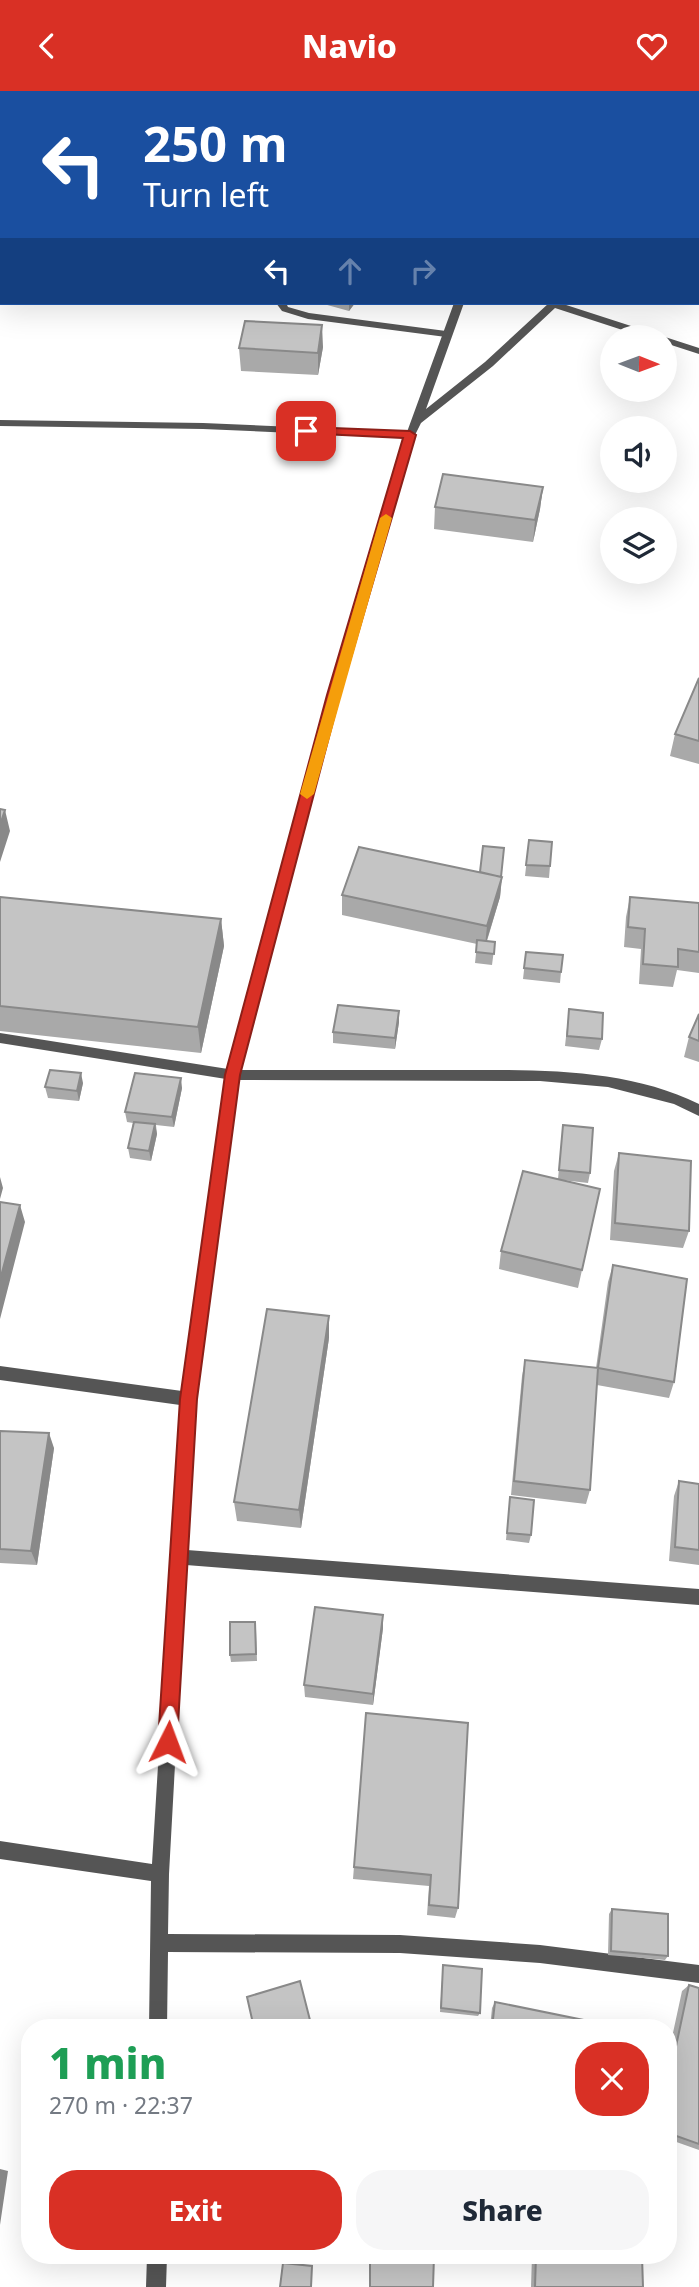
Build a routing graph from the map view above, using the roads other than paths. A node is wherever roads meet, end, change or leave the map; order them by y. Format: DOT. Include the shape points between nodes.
graph roads {
  1 [pos="282,305"];
  2 [pos="458,305"];
  3 [pos="552,305"];
  4 [pos="560,305"];
  5 [pos="619,325"];
  6 [pos="446,334"];
  7 [pos="677,344"];
  8 [pos="699,351"];
  9 [pos="417,421"];
  10 [pos="0,423"];
  11 [pos="410,435"];
  12 [pos="0,1038"];
  13 [pos="233,1075"];
  14 [pos="699,1110"];
  15 [pos="0,1373"];
  16 [pos="188,1399"];
  17 [pos="179,1557"];
  18 [pos="699,1597"];
  19 [pos="0,1850"];
  20 [pos="160,1874"];
  21 [pos="159,1943"];
  22 [pos="699,1974"];
  23 [pos="158,2019"];
  24 [pos="157,2264"];
  25 [pos="156,2287"];
  1 -- 6 [label="street" via="308,316"];
  2 -- 6 [label="street"];
  3 -- 9 [label="street" via="489,364"];
  4 -- 5 [label="street"];
  6 -- 9 [label="street"];
  7 -- 8 [label="street"];
  9 -- 11 [label="street"];
  10 -- 11 [label="street"];
  11 -- 13 [label="street" via="334,695"];
  12 -- 13 [label="street"];
  13 -- 14 [label="street" via="540,1076 608,1082 677,1099"];
  13 -- 16 [label="street"];
  15 -- 16 [label="street"];
  16 -- 17 [label="street"];
  17 -- 18 [label="street"];
  17 -- 20 [label="street"];
  19 -- 20 [label="street"];
  20 -- 21 [label="street"];
  21 -- 22 [label="street" via="400,1944 540,1954"];
  21 -- 23 [label="street"];
  24 -- 25 [label="street"];
}
